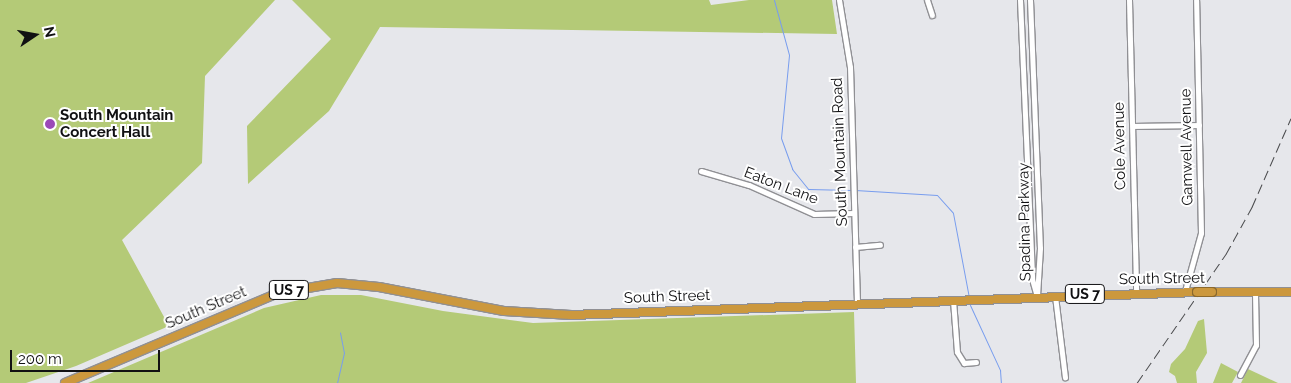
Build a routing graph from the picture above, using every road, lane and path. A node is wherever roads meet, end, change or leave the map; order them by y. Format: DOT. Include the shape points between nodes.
graph roads {
  1 [pos="839,0"];
  2 [pos="928,0"];
  3 [pos="1020,0"];
  4 [pos="1030,0"];
  5 [pos="1129,0"];
  6 [pos="1196,0"];
  7 [pos="932,15"];
  8 [pos="1026,117"];
  9 [pos="1035,118"];
  10 [pos="1199,125"];
  11 [pos="1133,126"];
  12 [pos="701,171"];
  13 [pos="1029,198"];
  14 [pos="1038,198"];
  15 [pos="854,213"];
  16 [pos="880,245"];
  17 [pos="855,247"];
  18 [pos="1185,291"];
  19 [pos="1136,292"];
  20 [pos="1255,292"];
  21 [pos="1291,292"];
  22 [pos="1055,296"];
  23 [pos="1037,297"];
  24 [pos="953,300"];
  25 [pos="857,304"];
  26 [pos="976,362"];
  27 [pos="1240,375"];
  28 [pos="1065,377"];
  29 [pos="65,383"];
  1 -- 15 [label="street, South Mountain Road" via="850,67"];
  2 -- 7 [label="street"];
  3 -- 8 [label="street, Spadina Parkway"];
  4 -- 9 [label="street, Spadina Parkway"];
  5 -- 11 [label="street, Cole Avenue"];
  6 -- 10 [label="street, Gamwell Avenue"];
  8 -- 9 [label="street"];
  8 -- 13 [label="street, Spadina Parkway"];
  9 -- 14 [label="street, Spadina Parkway"];
  10 -- 11 [label="street"];
  10 -- 18 [label="street, Gamwell Avenue" via="1201,233"];
  11 -- 19 [label="street, Cole Avenue"];
  12 -- 15 [label="street, Eaton Lane" via="749,186 814,214"];
  13 -- 14 [label="street"];
  13 -- 23 [label="street, Spadina Parkway" via="1032,278"];
  14 -- 23 [label="street, Spadina Parkway" via="1040,277"];
  15 -- 17 [label="street, South Mountain Road"];
  16 -- 17 [label="street"];
  17 -- 25 [label="street, South Mountain Road"];
  18 -- 19 [label="highway, South Street / US 7"];
  18 -- 20 [label="highway, South Street / US 7, bridge"];
  19 -- 22 [label="highway, South Street / US 7"];
  20 -- 21 [label="highway, South Street / US 7"];
  20 -- 27 [label="street" via="1256,345"];
  22 -- 23 [label="highway, South Street / US 7"];
  22 -- 28 [label="street"];
  23 -- 24 [label="highway, South Street / US 7"];
  24 -- 25 [label="highway, South Street / US 7"];
  24 -- 26 [label="street" via="957,352 964,362"];
  25 -- 29 [label="highway, South Street / US 7" via="546,315 379,287 328,284 278,293"];
}
